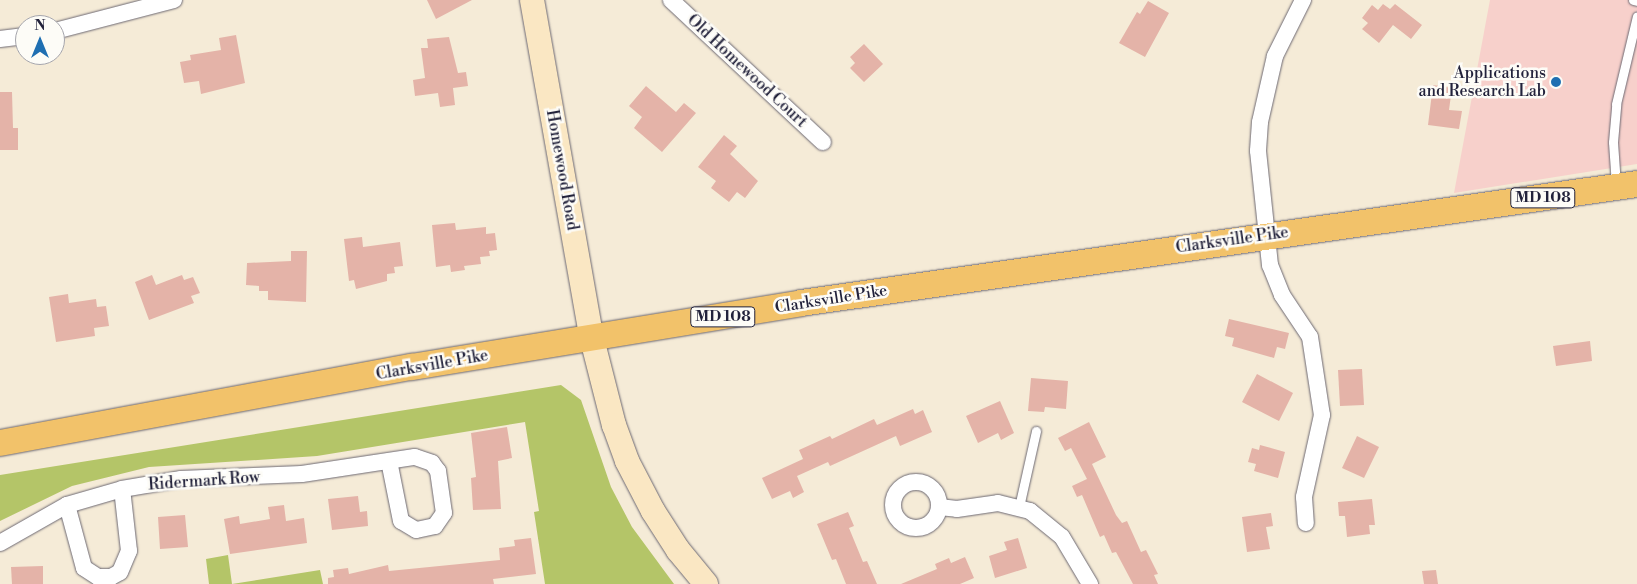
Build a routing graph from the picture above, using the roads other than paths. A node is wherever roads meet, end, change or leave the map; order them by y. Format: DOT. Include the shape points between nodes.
graph roads {
  1 [pos="174,0"];
  2 [pos="532,0"];
  3 [pos="671,0"];
  4 [pos="1303,0"];
  5 [pos="1633,0"];
  6 [pos="1637,1"];
  7 [pos="1637,16"];
  8 [pos="65,28"];
  9 [pos="15,37"];
  10 [pos="0,39"];
  11 [pos="823,142"];
  12 [pos="1626,186"];
  13 [pos="1267,236"];
  14 [pos="592,340"];
  15 [pos="1036,431"];
  16 [pos="0,443"];
  17 [pos="389,461"];
  18 [pos="122,489"];
  19 [pos="66,506"];
  20 [pos="938,507"];
  21 [pos="1019,507"];
  22 [pos="1306,523"];
  23 [pos="0,543"];
  24 [pos="706,584"];
  25 [pos="1090,584"];
  1 -- 8 [label="street"];
  2 -- 14 [label="street, Homewood Road"];
  3 -- 11 [label="street, Old Homewood Court"];
  4 -- 13 [label="street" via="1275,56 1260,122 1258,152"];
  5 -- 6 [label="lane"];
  7 -- 12 [label="lane" via="1616,104 1613,142"];
  9 -- 10 [label="street"];
  12 -- 13 [label="main road, Clarksville Pike / MD 108"];
  13 -- 14 [label="main road, Clarksville Pike / MD 108" via="964,278"];
  13 -- 22 [label="street" via="1276,283 1310,337 1320,406 1321,428 1304,497"];
  14 -- 16 [label="main road, Clarksville Pike / MD 108" via="412,367"];
  14 -- 24 [label="street, Homewood Road" via="627,461 678,550"];
  15 -- 21 [label="lane"];
  17 -- 17 [label="street, Ridermark Row" via="401,521 416,530 435,526 444,512 438,471 425,458"];
  17 -- 18 [label="street, Ridermark Row" via="302,474 181,479"];
  18 -- 19 [label="street, Ridermark Row"];
  18 -- 19 [label="street" via="129,551 120,572 110,577 98,577 84,568"];
  19 -- 23 [label="street, Ridermark Row"];
  20 -- 21 [label="street" via="957,510 998,503"];
  21 -- 25 [label="street" via="1046,521 1062,537"];
}
